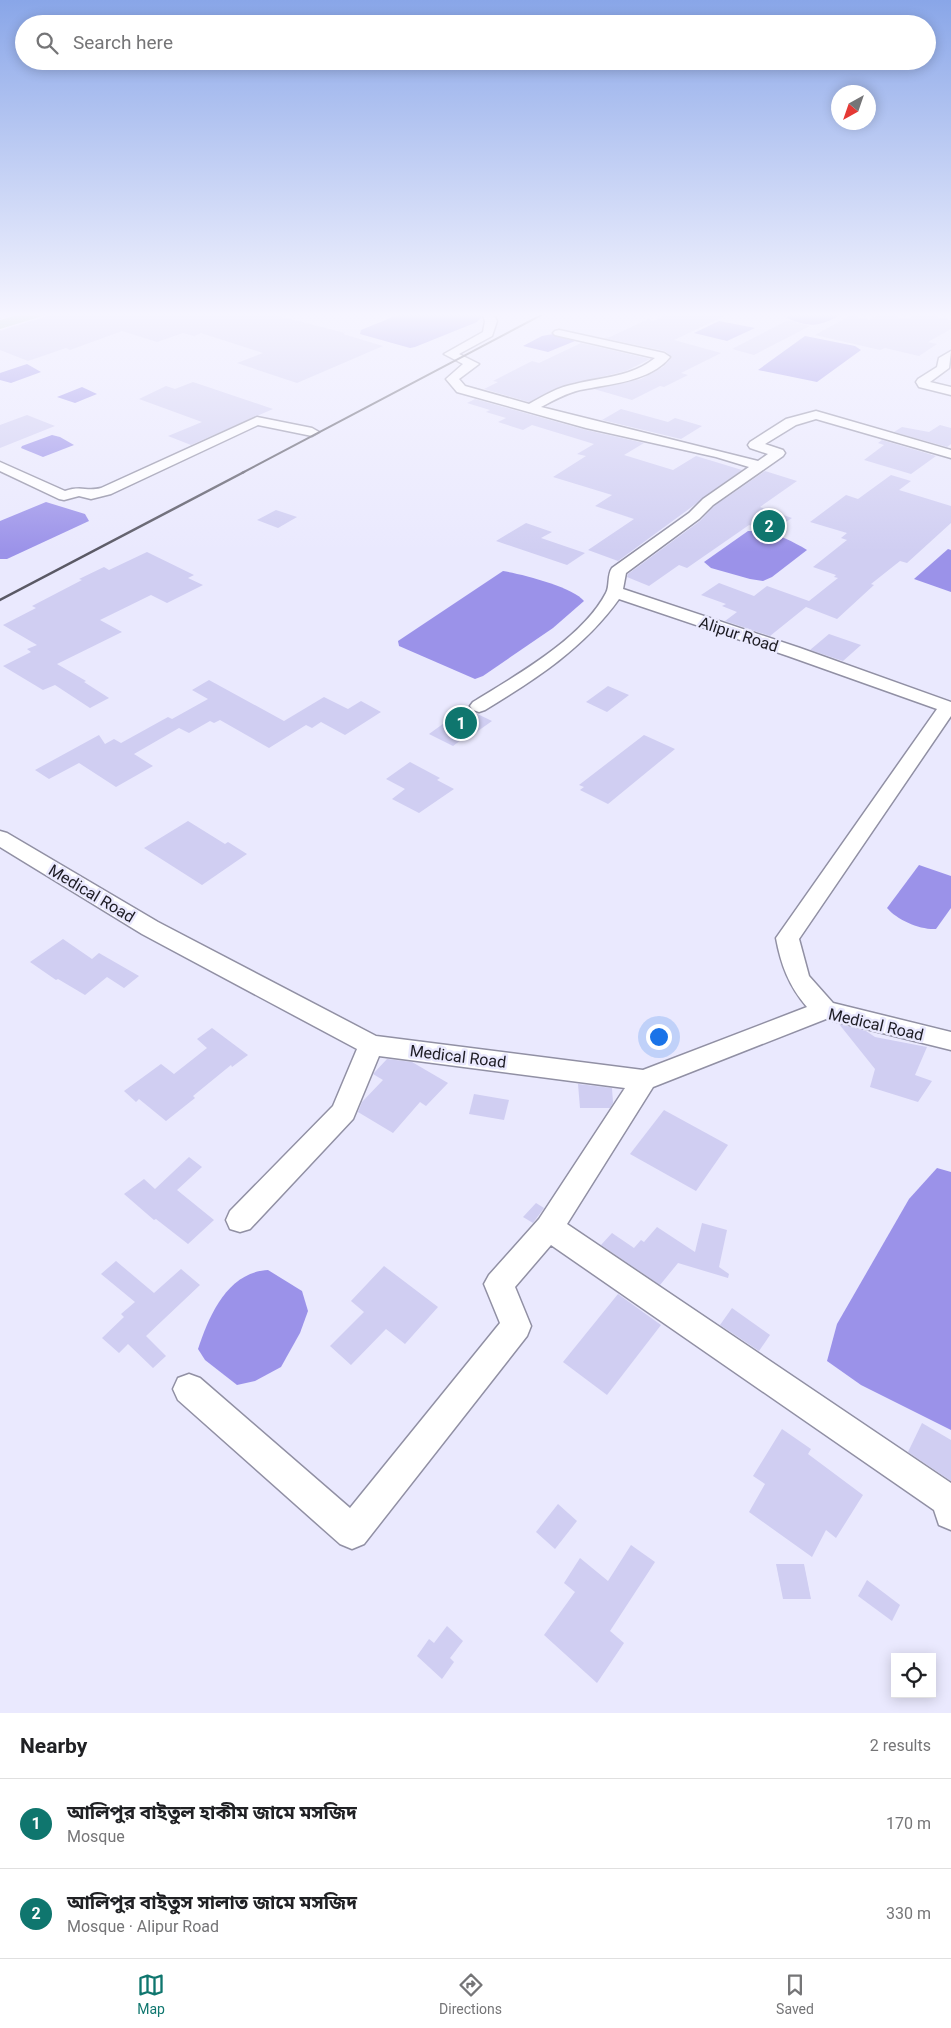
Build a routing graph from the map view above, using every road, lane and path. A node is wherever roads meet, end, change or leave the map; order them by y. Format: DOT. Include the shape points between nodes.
graph roads {
  1 [pos="472,392"];
  2 [pos="562,392"];
  3 [pos="531,408"];
  4 [pos="312,432"];
  5 [pos="728,443"];
  6 [pos="698,449"];
  7 [pos="951,454"];
  8 [pos="0,466"];
  9 [pos="760,466"];
  10 [pos="615,592"];
  11 [pos="479,706"];
  12 [pos="949,707"];
  13 [pos="0,838"];
  14 [pos="825,1010"];
  15 [pos="951,1041"];
  16 [pos="371,1045"];
  17 [pos="644,1080"];
  18 [pos="240,1220"];
  19 [pos="549,1228"];
  20 [pos="189,1389"];
  21 [pos="951,1513"];
  1 -- 3 [label="street"];
  2 -- 3 [label="street"];
  3 -- 6 [label="street"];
  4 -- 8 [label="street" via="257,421 91,495 79,490 64,496"];
  5 -- 6 [label="street" via="713,441"];
  6 -- 9 [label="street"];
  7 -- 9 [label="street" via="816,415 788,422 749,444 778,453"];
  9 -- 10 [label="street" via="618,570"];
  10 -- 11 [label="street" via="603,612 549,662"];
  10 -- 12 [label="street, Alipur Road"];
  12 -- 14 [label="street, Alipur Road" via="787,938 792,965 803,987"];
  13 -- 16 [label="street, Medical Road" via="150,928"];
  14 -- 15 [label="street, Medical Road"];
  14 -- 17 [label="street, Medical Road"];
  16 -- 17 [label="street, Medical Road"];
  16 -- 18 [label="street" via="344,1112"];
  17 -- 19 [label="street"];
  19 -- 20 [label="street" via="499,1284 516,1326 352,1532"];
  19 -- 21 [label="street" via="949,1501"];
}
